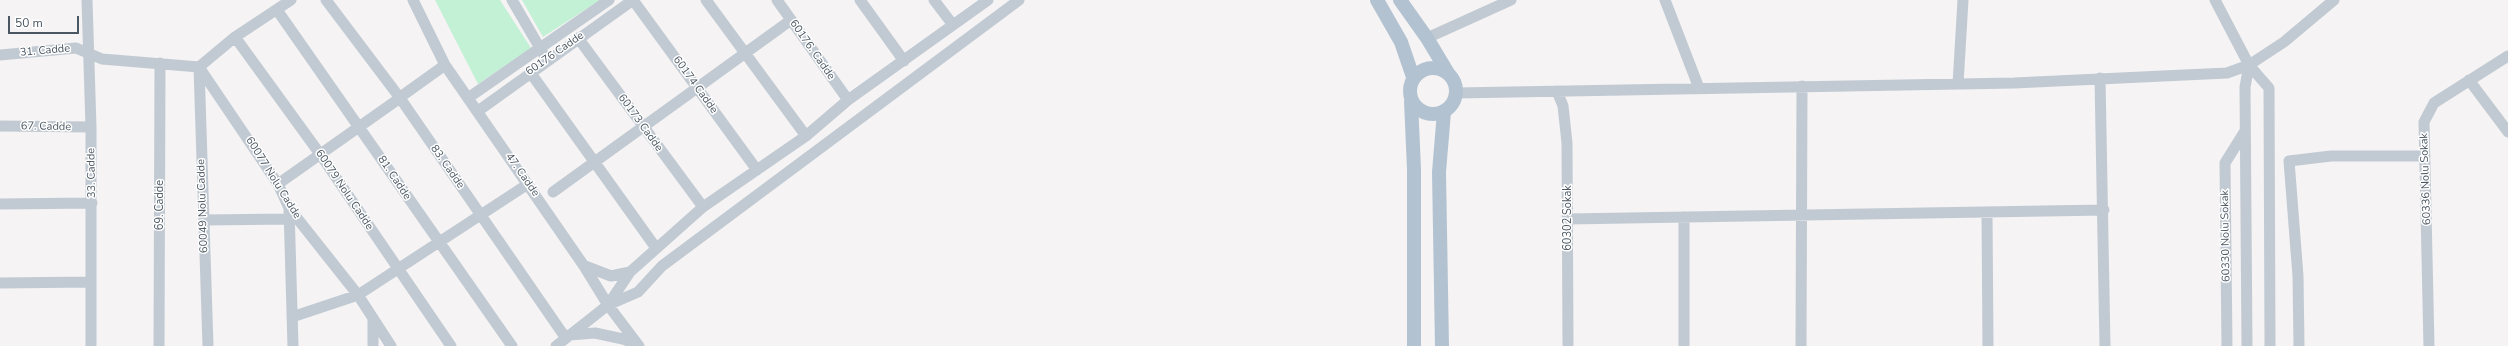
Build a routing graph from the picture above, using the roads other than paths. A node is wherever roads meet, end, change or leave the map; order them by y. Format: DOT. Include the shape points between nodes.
graph roads {
  1 [pos="87,0"];
  2 [pos="291,0"];
  3 [pos="326,0"];
  4 [pos="413,0"];
  5 [pos="512,0"];
  6 [pos="610,0"];
  7 [pos="633,0"];
  8 [pos="706,0"];
  9 [pos="777,0"];
  10 [pos="860,0"];
  11 [pos="934,0"];
  12 [pos="988,0"];
  13 [pos="1018,0"];
  14 [pos="1377,0"];
  15 [pos="1400,0"];
  16 [pos="1511,0"];
  17 [pos="1665,0"];
  18 [pos="1963,0"];
  19 [pos="2216,0"];
  20 [pos="2334,0"];
  21 [pos="277,10"];
  22 [pos="791,20"];
  23 [pos="953,25"];
  24 [pos="235,37"];
  25 [pos="578,38"];
  26 [pos="1427,38"];
  27 [pos="540,49"];
  28 [pos="746,51"];
  29 [pos="0,55"];
  30 [pos="89,55"];
  31 [pos="2508,56"];
  32 [pos="546,60"];
  33 [pos="904,61"];
  34 [pos="160,63"];
  35 [pos="446,65"];
  36 [pos="2249,66"];
  37 [pos="199,67"];
  38 [pos="530,72"];
  39 [pos="1448,73"];
  40 [pos="1413,78"];
  41 [pos="2100,78"];
  42 [pos="2469,80"];
  43 [pos="1958,84"];
  44 [pos="1802,86"];
  45 [pos="1699,88"];
  46 [pos="697,89"];
  47 [pos="1557,91"];
  48 [pos="1456,93"];
  49 [pos="400,98"];
  50 [pos="468,98"];
  51 [pos="848,100"];
  52 [pos="1411,101"];
  53 [pos="478,110"];
  54 [pos="1444,112"];
  55 [pos="0,126"];
  56 [pos="359,126"];
  57 [pos="91,127"];
  58 [pos="642,127"];
  59 [pos="2245,131"];
  60 [pos="2508,132"];
  61 [pos="806,136"];
  62 [pos="320,154"];
  63 [pos="2425,156"];
  64 [pos="594,162"];
  65 [pos="757,170"];
  66 [pos="278,184"];
  67 [pos="528,184"];
  68 [pos="553,192"];
  69 [pos="92,203"];
  70 [pos="0,204"];
  71 [pos="703,207"];
  72 [pos="289,208"];
  73 [pos="2104,210"];
  74 [pos="1987,212"];
  75 [pos="481,216"];
  76 [pos="1803,216"];
  77 [pos="1684,217"];
  78 [pos="290,219"];
  79 [pos="1568,219"];
  80 [pos="204,220"];
  81 [pos="439,243"];
  82 [pos="656,248"];
  83 [pos="584,266"];
  84 [pos="398,269"];
  85 [pos="630,272"];
  86 [pos="90,282"];
  87 [pos="0,283"];
  88 [pos="358,295"];
  89 [pos="608,305"];
  90 [pos="292,317"];
  91 [pos="373,320"];
  92 [pos="567,336"];
  93 [pos="91,346"];
  94 [pos="159,346"];
  95 [pos="208,346"];
  96 [pos="293,346"];
  97 [pos="373,346"];
  98 [pos="392,346"];
  99 [pos="450,346"];
  100 [pos="512,346"];
  101 [pos="556,346"];
  102 [pos="638,346"];
  103 [pos="1414,346"];
  104 [pos="1442,346"];
  105 [pos="1568,346"];
  106 [pos="1684,346"];
  107 [pos="1801,346"];
  108 [pos="1988,346"];
  109 [pos="2105,346"];
  110 [pos="2227,346"];
  111 [pos="2247,346"];
  112 [pos="2270,346"];
  113 [pos="2299,346"];
  114 [pos="2429,346"];
  1 -- 30 [label="street, 33. Cadde"];
  2 -- 21 [label="street"];
  3 -- 49 [label="street, 83. Cadde"];
  4 -- 35 [label="street, 47. Cadde"];
  5 -- 27 [label="street"];
  6 -- 27 [label="street"];
  7 -- 25 [label="street, 60176 Cadde"];
  7 -- 46 [label="street, 60174 Cadde"];
  8 -- 28 [label="street"];
  9 -- 22 [label="street, 60176. Cadde"];
  10 -- 33 [label="street"];
  11 -- 23 [label="street"];
  12 -- 23 [label="street"];
  13 -- 89 [label="street" via="662,266 638,292"];
  14 -- 40 [label="main road" via="1401,42"];
  15 -- 26 [label="main road"];
  16 -- 26 [label="street"];
  17 -- 45 [label="street"];
  18 -- 43 [label="street"];
  19 -- 36 [label="street"];
  20 -- 36 [label="street" via="2284,42"];
  21 -- 24 [label="street"];
  21 -- 56 [label="street, 81. Cadde"];
  22 -- 28 [label="street"];
  22 -- 51 [label="street, 60176. Cadde"];
  23 -- 33 [label="street"];
  24 -- 37 [label="street"];
  24 -- 62 [label="street, 60079 Nolu Cadde"];
  25 -- 32 [label="street, 60176 Cadde"];
  25 -- 58 [label="street, 60173 Cadde"];
  26 -- 39 [label="main road"];
  27 -- 32 [label="street"];
  27 -- 50 [label="street"];
  28 -- 46 [label="street"];
  28 -- 61 [label="street"];
  29 -- 30 [label="street, 31. Cadde" via="76,48"];
  30 -- 34 [label="street, 31. Cadde" via="102,59"];
  30 -- 57 [label="street, 33. Cadde"];
  31 -- 42 [label="street, 60336 Nolu Sokak"];
  32 -- 38 [label="street, 60176 Cadde"];
  33 -- 51 [label="street"];
  34 -- 37 [label="street, 31. Cadde"];
  34 -- 94 [label="street, 69. Cadde"];
  35 -- 49 [label="street"];
  35 -- 50 [label="street, 47. Cadde"];
  36 -- 41 [label="street" via="2227,73"];
  36 -- 59 [label="street" via="2245,87"];
  36 -- 112 [label="street" via="2269,88"];
  37 -- 66 [label="street, 60077 Nolu Cadde"];
  37 -- 80 [label="street, 60049 Nolu Cadde"];
  38 -- 53 [label="street, 60176 Cadde"];
  38 -- 64 [label="street"];
  39 -- 40 [label="main road" via="1441,69 1426,68"];
  39 -- 48 [label="main road" via="1456,86"];
  40 -- 52 [label="main road" via="1409,93"];
  41 -- 43 [label="street"];
  41 -- 73 [label="street"];
  42 -- 60 [label="street"];
  42 -- 63 [label="street, 60336 Nolu Sokak" via="2434,102 2424,122"];
  43 -- 44 [label="street"];
  44 -- 45 [label="street"];
  44 -- 76 [label="street"];
  45 -- 47 [label="street"];
  46 -- 58 [label="street"];
  46 -- 65 [label="street, 60174 Cadde"];
  47 -- 48 [label="street"];
  47 -- 79 [label="street, 60302 Sokak" via="1563,106 1567,143"];
  48 -- 54 [label="main road" via="1454,101"];
  49 -- 56 [label="street"];
  49 -- 75 [label="street, 83. Cadde"];
  50 -- 53 [label="street, 47. Cadde"];
  51 -- 61 [label="street"];
  52 -- 54 [label="main road" via="1422,112"];
  52 -- 103 [label="main road" via="1414,169"];
  53 -- 67 [label="street, 47. Cadde"];
  54 -- 104 [label="main road" via="1439,172"];
  55 -- 57 [label="street, 67. Cadde"];
  56 -- 62 [label="street"];
  56 -- 81 [label="street, 81. Cadde"];
  57 -- 69 [label="street, 33. Cadde"];
  58 -- 64 [label="street"];
  58 -- 71 [label="street, 60173 Cadde"];
  59 -- 110 [label="street, 60330 Nolu Sokak" via="2225,163"];
  59 -- 111 [label="street"];
  61 -- 65 [label="street"];
  62 -- 66 [label="street"];
  62 -- 84 [label="street, 60079 Nolu Cadde"];
  63 -- 113 [label="street" via="2331,156 2289,161 2298,276"];
  63 -- 114 [label="street, 60336 Nolu Sokak"];
  64 -- 68 [label="street"];
  64 -- 82 [label="street"];
  65 -- 71 [label="street"];
  66 -- 72 [label="street, 60077 Nolu Cadde"];
  67 -- 75 [label="street"];
  67 -- 83 [label="street, 47. Cadde"];
  69 -- 70 [label="street"];
  69 -- 86 [label="street, 33. Cadde"];
  71 -- 82 [label="street"];
  72 -- 78 [label="street"];
  72 -- 88 [label="street, 60077 Nolu Cadde"];
  73 -- 74 [label="street"];
  73 -- 109 [label="street"];
  74 -- 76 [label="street"];
  74 -- 108 [label="street"];
  75 -- 81 [label="street"];
  75 -- 92 [label="street, 83. Cadde"];
  76 -- 77 [label="street"];
  76 -- 107 [label="street"];
  77 -- 79 [label="street"];
  77 -- 106 [label="street"];
  78 -- 80 [label="street"];
  78 -- 90 [label="street"];
  79 -- 105 [label="street, 60302 Sokak"];
  80 -- 95 [label="street, 60049 Nolu Cadde"];
  81 -- 84 [label="street"];
  81 -- 100 [label="street, 81. Cadde"];
  82 -- 85 [label="street"];
  83 -- 85 [label="street" via="611,276"];
  83 -- 89 [label="street, 47. Cadde"];
  84 -- 88 [label="street"];
  84 -- 99 [label="street, 60079 Nolu Cadde"];
  85 -- 89 [label="street"];
  86 -- 87 [label="street"];
  86 -- 93 [label="street, 33. Cadde"];
  88 -- 90 [label="street"];
  88 -- 91 [label="street, 60077 Nolu Cadde"];
  89 -- 92 [label="street"];
  89 -- 102 [label="street, 47. Cadde"];
  90 -- 96 [label="street"];
  91 -- 97 [label="street"];
  91 -- 98 [label="street, 60077 Nolu Cadde"];
  92 -- 101 [label="street"];
  92 -- 102 [label="street" via="595,333 623,339"];
}
